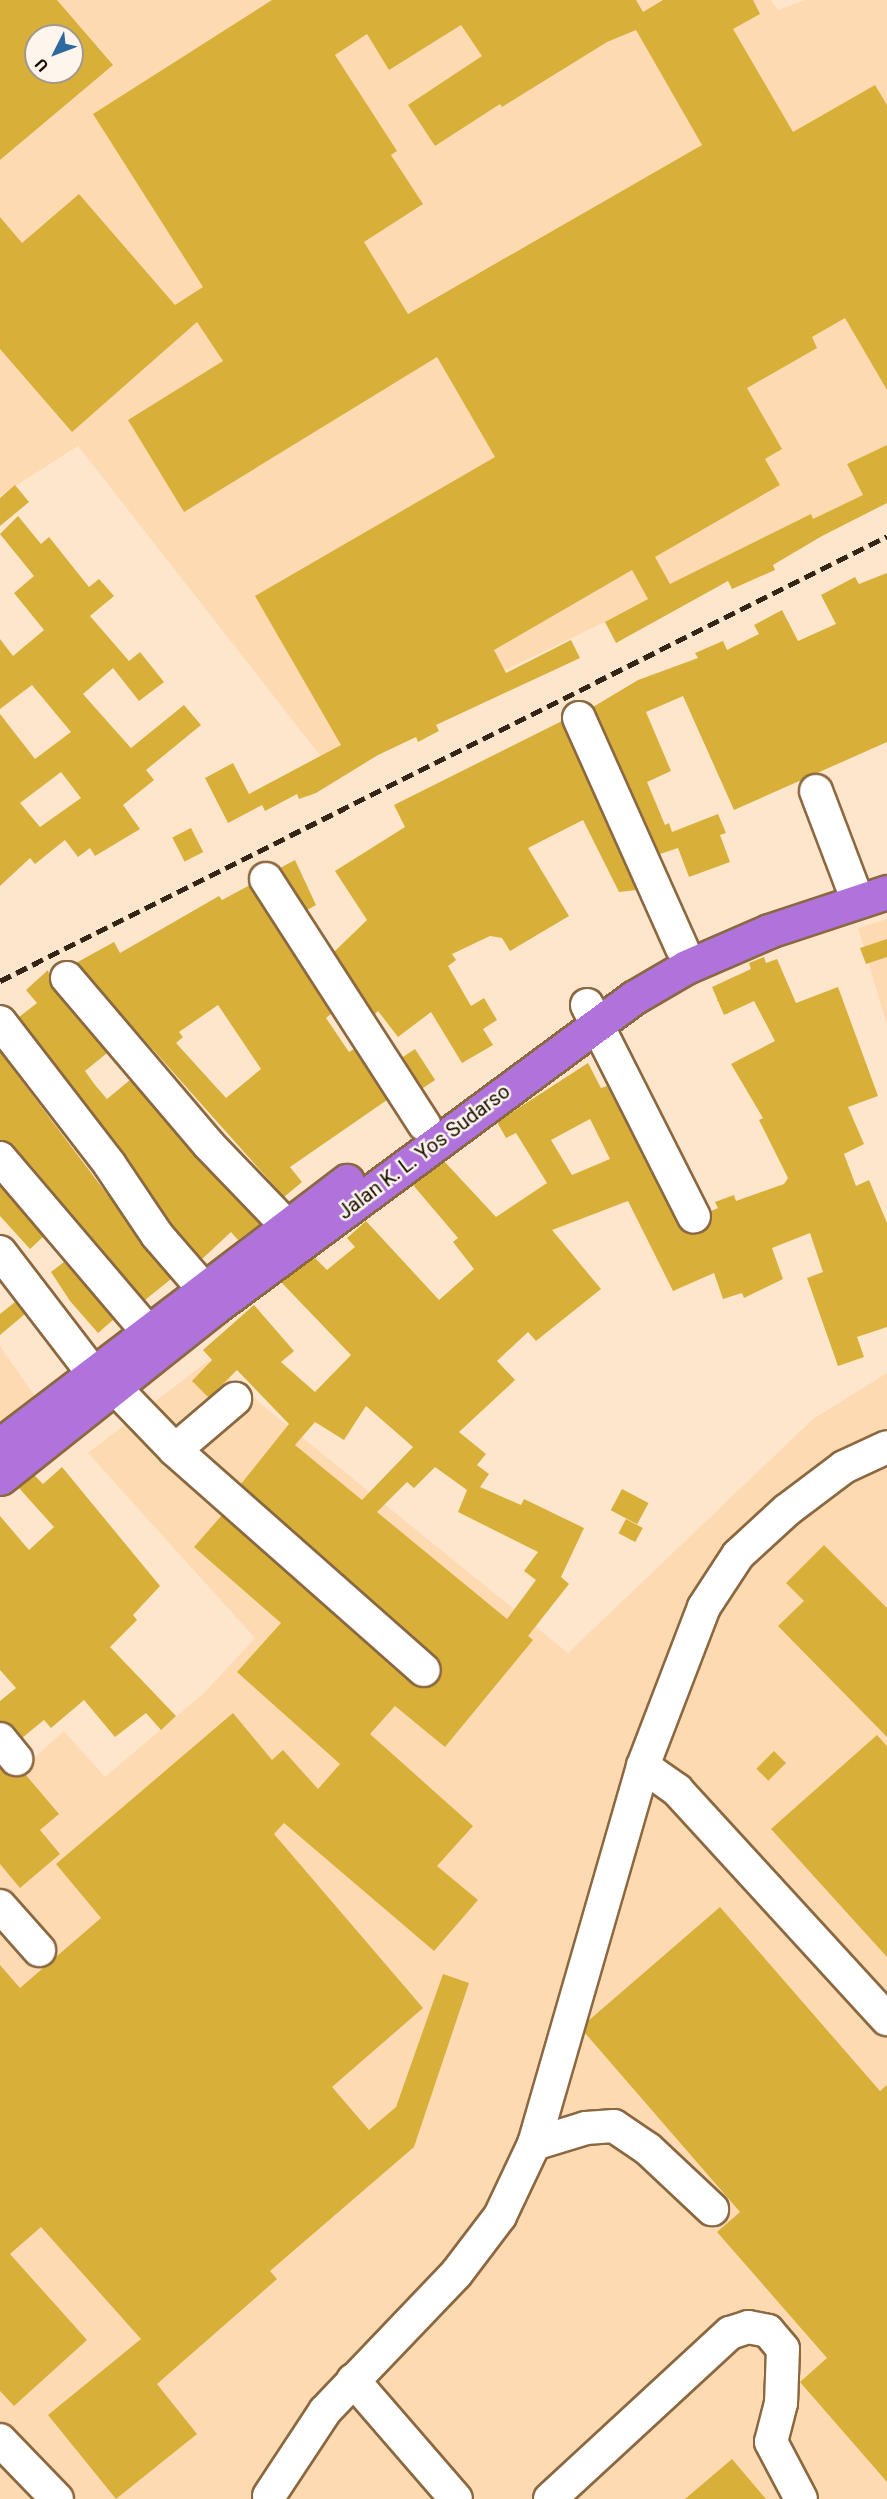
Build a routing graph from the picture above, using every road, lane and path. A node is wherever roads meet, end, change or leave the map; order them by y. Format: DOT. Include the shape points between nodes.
graph roads {
  1 [pos="579,718"];
  2 [pos="816,791"];
  3 [pos="887,874"];
  4 [pos="266,879"];
  5 [pos="852,886"];
  6 [pos="887,892"];
  7 [pos="682,948"];
  8 [pos="67,978"];
  9 [pos="591,1014"];
  10 [pos="0,1022"];
  11 [pos="424,1124"];
  12 [pos="0,1158"];
  13 [pos="694,1216"];
  14 [pos="286,1225"];
  15 [pos="0,1252"];
  16 [pos="202,1287"];
  17 [pos="147,1331"];
  18 [pos="105,1381"];
  19 [pos="235,1400"];
  20 [pos="0,1445"];
  21 [pos="887,1447"];
  22 [pos="175,1450"];
  23 [pos="0,1478"];
  24 [pos="424,1670"];
  25 [pos="643,1766"];
  26 [pos="0,1906"];
  27 [pos="39,1950"];
  28 [pos="887,2019"];
  29 [pos="534,2144"];
  30 [pos="712,2209"];
  31 [pos="353,2380"];
  32 [pos="0,2440"];
  33 [pos="269,2498"];
  34 [pos="57,2499"];
  35 [pos="456,2499"];
  36 [pos="550,2499"];
  37 [pos="801,2499"];
  1 -- 7 [label="street"];
  2 -- 5 [label="street"];
  3 -- 5 [label="highway, Jalan K. L. Yos Sudarso"];
  4 -- 11 [label="street"];
  5 -- 7 [label="highway, Jalan K. L. Yos Sudarso"];
  6 -- 9 [label="highway, Jalan K. L. Yos Sudarso" via="769,931"];
  7 -- 9 [label="highway, Jalan K. L. Yos Sudarso"];
  8 -- 14 [label="street" via="209,1145"];
  9 -- 11 [label="highway, Jalan K. L. Yos Sudarso"];
  9 -- 13 [label="street"];
  9 -- 18 [label="highway, Jalan K. L. Yos Sudarso" via="215,1307"];
  10 -- 16 [label="street" via="110,1165 157,1235"];
  11 -- 14 [label="highway, Jalan K. L. Yos Sudarso"];
  12 -- 17 [label="street"];
  14 -- 16 [label="highway, Jalan K. L. Yos Sudarso"];
  15 -- 18 [label="street"];
  16 -- 17 [label="highway, Jalan K. L. Yos Sudarso"];
  17 -- 18 [label="highway, Jalan K. L. Yos Sudarso"];
  18 -- 20 [label="highway, Jalan K. L. Yos Sudarso"];
  18 -- 22 [label="street"];
  18 -- 23 [label="highway, Jalan K. L. Yos Sudarso"];
  19 -- 22 [label="street"];
  21 -- 25 [label="street" via="844,1467 738,1555 704,1607"];
  22 -- 24 [label="street"];
  25 -- 28 [label="street" via="677,1790"];
  25 -- 29 [label="street"];
  26 -- 27 [label="street"];
  29 -- 30 [label="street" via="586,2128 614,2127 648,2150"];
  29 -- 31 [label="street" via="500,2216 456,2274"];
  31 -- 33 [label="street" via="325,2411"];
  31 -- 35 [label="street"];
  32 -- 34 [label="street"];
  36 -- 37 [label="street" via="730,2333 748,2327 768,2331 783,2349 783,2391 771,2442"];
}
